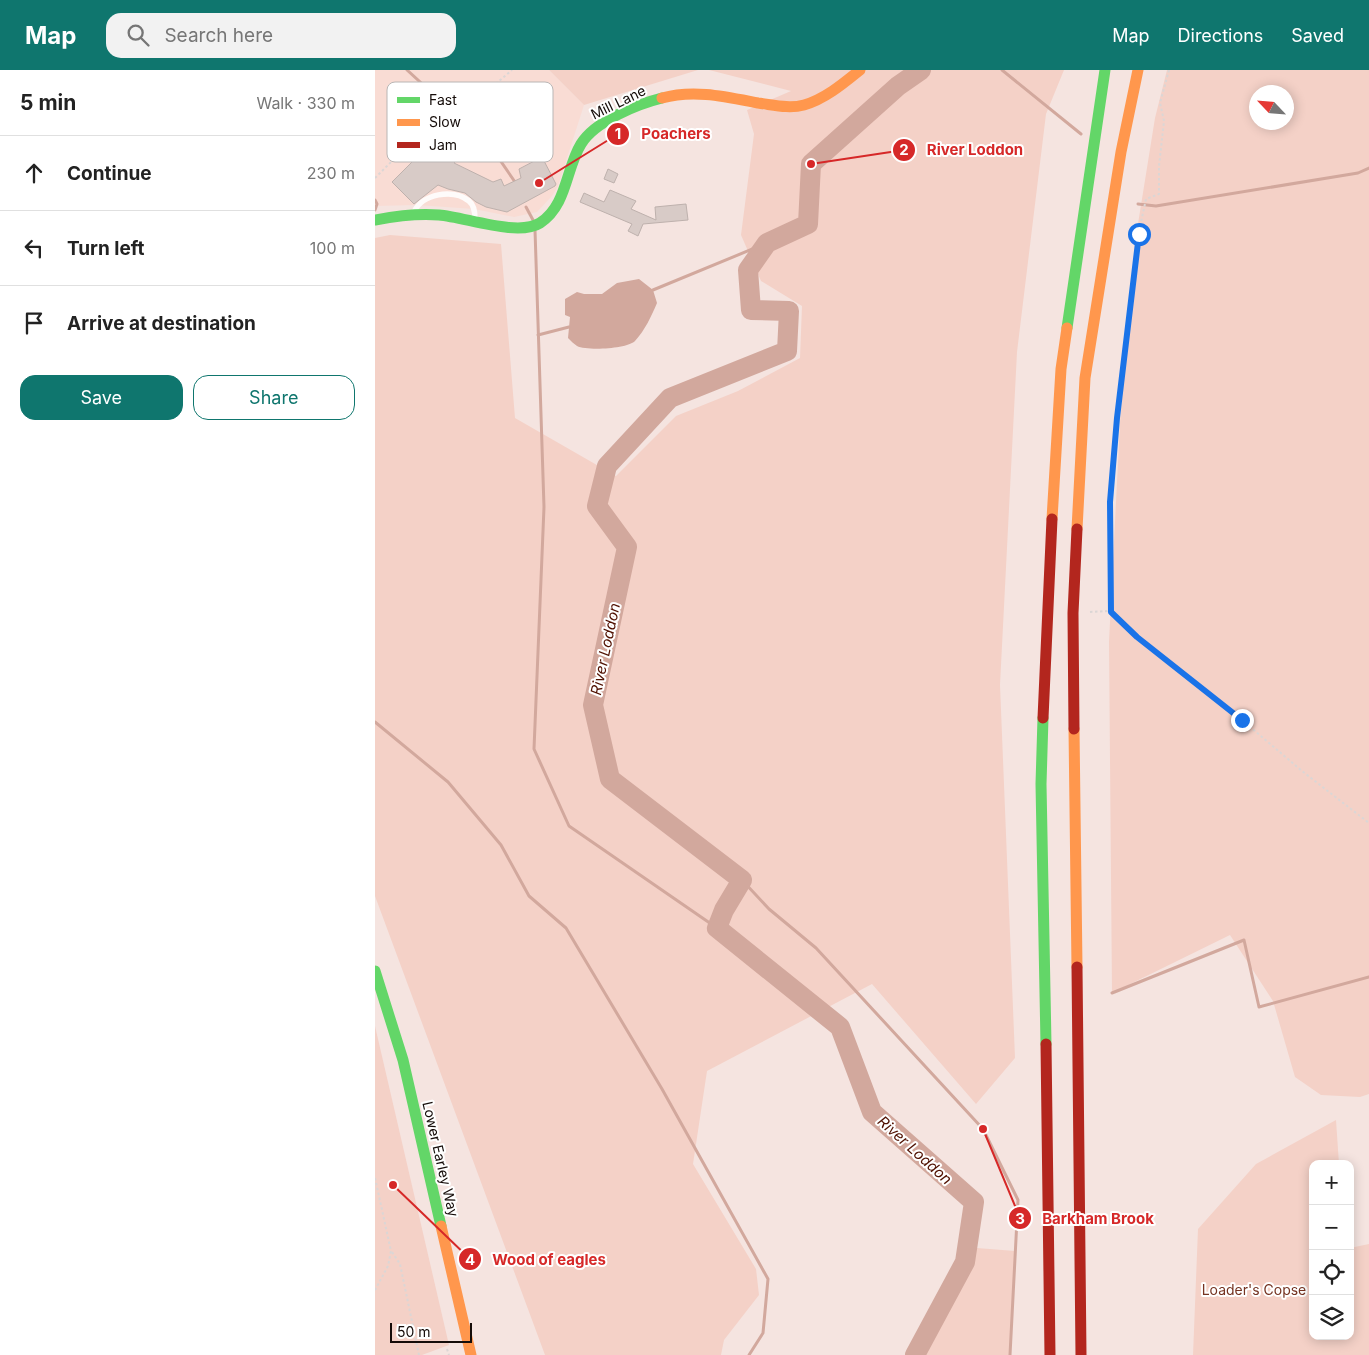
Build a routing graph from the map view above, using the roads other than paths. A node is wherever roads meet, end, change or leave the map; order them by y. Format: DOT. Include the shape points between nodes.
graph roads {
  1 [pos="860,70"];
  2 [pos="1105,70"];
  3 [pos="1138,70"];
  4 [pos="413,214"];
  5 [pos="380,219"];
  6 [pos="475,222"];
  7 [pos="375,971"];
  8 [pos="471,1355"];
  9 [pos="1050,1355"];
  10 [pos="1081,1355"];
  1 -- 6 [label="main road, Mill Lane" via="847,81 800,106 779,106 694,93 650,101 618,115 583,140 562,197 539,224 503,227"];
  2 -- 9 [label="main road" via="1061,369 1049,546 1041,784"];
  3 -- 10 [label="main road" via="1121,152 1085,378 1076,523 1073,613"];
  4 -- 5 [label="main road, Mill Lane"];
  4 -- 6 [label="main road, Mill Lane" via="458,217"];
  4 -- 6 [label="lane" via="417,205 427,199 440,193 449,194 469,201 475,210"];
  7 -- 8 [label="main road, Lower Earley Way" via="403,1060"];
}
